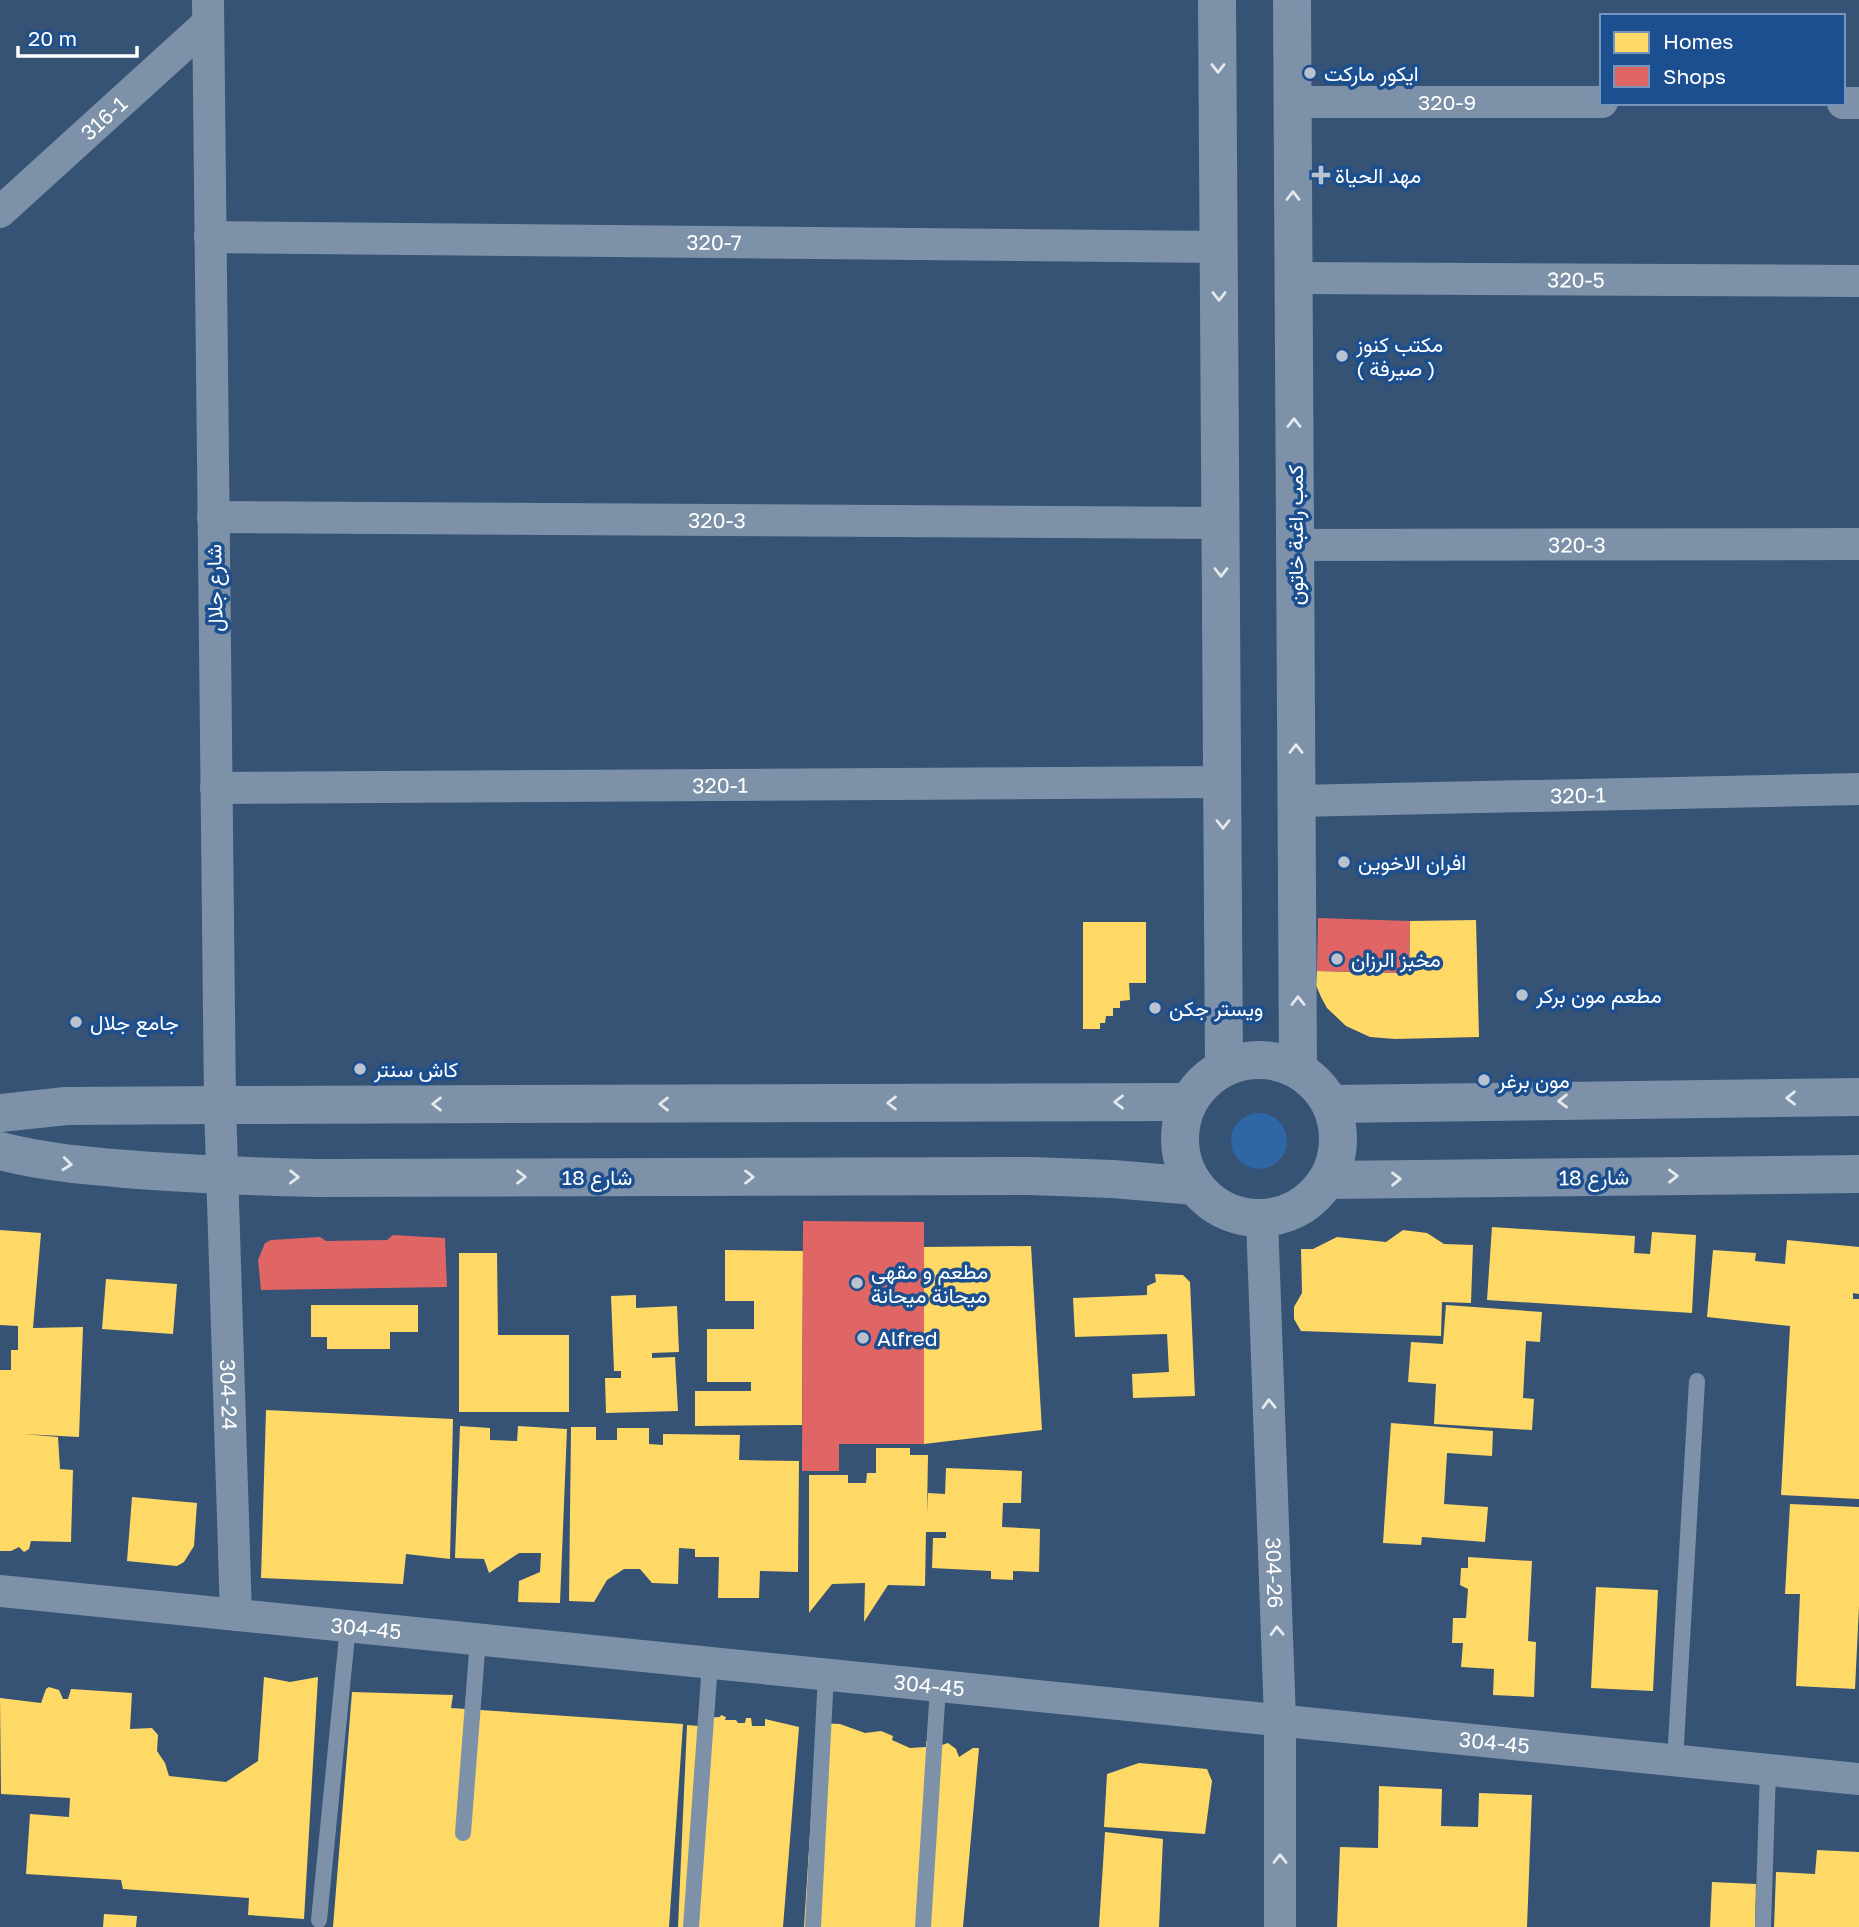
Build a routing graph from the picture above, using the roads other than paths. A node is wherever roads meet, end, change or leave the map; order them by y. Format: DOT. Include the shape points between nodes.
graph roads {
  1 [pos="1217,0"];
  2 [pos="1292,0"];
  3 [pos="208,12"];
  4 [pos="1293,102"];
  5 [pos="1600,102"];
  6 [pos="0,212"];
  7 [pos="210,237"];
  8 [pos="1219,247"];
  9 [pos="1294,278"];
  10 [pos="1859,281"];
  11 [pos="213,517"];
  12 [pos="1221,523"];
  13 [pos="1859,544"];
  14 [pos="1295,545"];
  15 [pos="1222,782"];
  16 [pos="216,788"];
  17 [pos="1859,789"];
  18 [pos="1296,801"];
  19 [pos="1224,1067"];
  20 [pos="1298,1069"];
  21 [pos="1859,1097"];
  22 [pos="1188,1102"];
  23 [pos="1331,1104"];
  24 [pos="220,1105"];
  25 [pos="0,1112"];
  26 [pos="0,1152"];
  27 [pos="1859,1174"];
  28 [pos="223,1176"];
  29 [pos="1328,1180"];
  30 [pos="1195,1186"];
  31 [pos="1262,1218"];
  32 [pos="1697,1381"];
  33 [pos="0,1591"];
  34 [pos="236,1615"];
  35 [pos="348,1626"];
  36 [pos="478,1639"];
  37 [pos="710,1663"];
  38 [pos="826,1674"];
  39 [pos="938,1686"];
  40 [pos="1280,1720"];
  41 [pos="1675,1761"];
  42 [pos="1768,1770"];
  43 [pos="1859,1779"];
  44 [pos="463,1833"];
  45 [pos="319,1920"];
  46 [pos="691,1927"];
  47 [pos="813,1927"];
  48 [pos="923,1927"];
  49 [pos="1280,1927"];
  50 [pos="1763,1927"];
  1 -- 8 [label="street, one-way"];
  2 -- 4 [label="street, كمب راغبة خاتون"];
  3 -- 6 [label="street, 316-1"];
  3 -- 7 [label="street, شارع جلال"];
  4 -- 5 [label="street, 320-9"];
  9 -- 4 [label="street, كمب راغبة خاتون, one-way"];
  7 -- 8 [label="street, 320-7"];
  7 -- 11 [label="street, شارع جلال"];
  8 -- 12 [label="street, one-way"];
  9 -- 10 [label="street, 320-5"];
  14 -- 9 [label="street, كمب راغبة خاتون, one-way"];
  11 -- 12 [label="street, 320-3"];
  11 -- 16 [label="street, شارع جلال"];
  12 -- 15 [label="street, one-way"];
  13 -- 14 [label="street, 320-3"];
  18 -- 14 [label="street, كمب راغبة خاتون, one-way"];
  15 -- 16 [label="street, 320-1"];
  15 -- 19 [label="street, one-way"];
  16 -- 24 [label="street, شارع جلال"];
  17 -- 18 [label="street, 320-1"];
  20 -- 18 [label="street, كمب راغبة خاتون, one-way"];
  19 -- 20 [label="street" via="1261,1059"];
  19 -- 22 [label="street" via="1209,1076"];
  20 -- 23 [label="street"];
  21 -- 23 [label="street, one-way"];
  22 -- 24 [label="street, one-way"];
  22 -- 30 [label="street" via="1180,1124 1180,1145"];
  23 -- 29 [label="street" via="1339,1142"];
  24 -- 25 [label="street" via="66,1106"];
  24 -- 28 [label="street, شارع جلال"];
  26 -- 28 [label="street, شارع 18, one-way" via="68,1165"];
  29 -- 27 [label="street, شارع 18, one-way"];
  28 -- 30 [label="street, شارع 18, one-way" via="1030,1176"];
  28 -- 34 [label="street, 304-24"];
  29 -- 31 [label="street" via="1299,1208"];
  30 -- 31 [label="street" via="1225,1210"];
  40 -- 31 [label="street, 304-26, one-way"];
  32 -- 41 [label="lane"];
  33 -- 34 [label="street, 304-45"];
  34 -- 35 [label="street, 304-45"];
  35 -- 36 [label="street, 304-45"];
  35 -- 45 [label="lane"];
  36 -- 37 [label="street, 304-45"];
  36 -- 44 [label="lane"];
  37 -- 38 [label="street, 304-45"];
  37 -- 46 [label="lane"];
  38 -- 39 [label="street, 304-45"];
  38 -- 47 [label="lane"];
  39 -- 40 [label="street, 304-45"];
  39 -- 48 [label="lane"];
  40 -- 41 [label="street, 304-45"];
  49 -- 40 [label="street, 304-26, one-way"];
  41 -- 42 [label="street, 304-45"];
  42 -- 43 [label="street, 304-45"];
  42 -- 50 [label="lane"];
}
